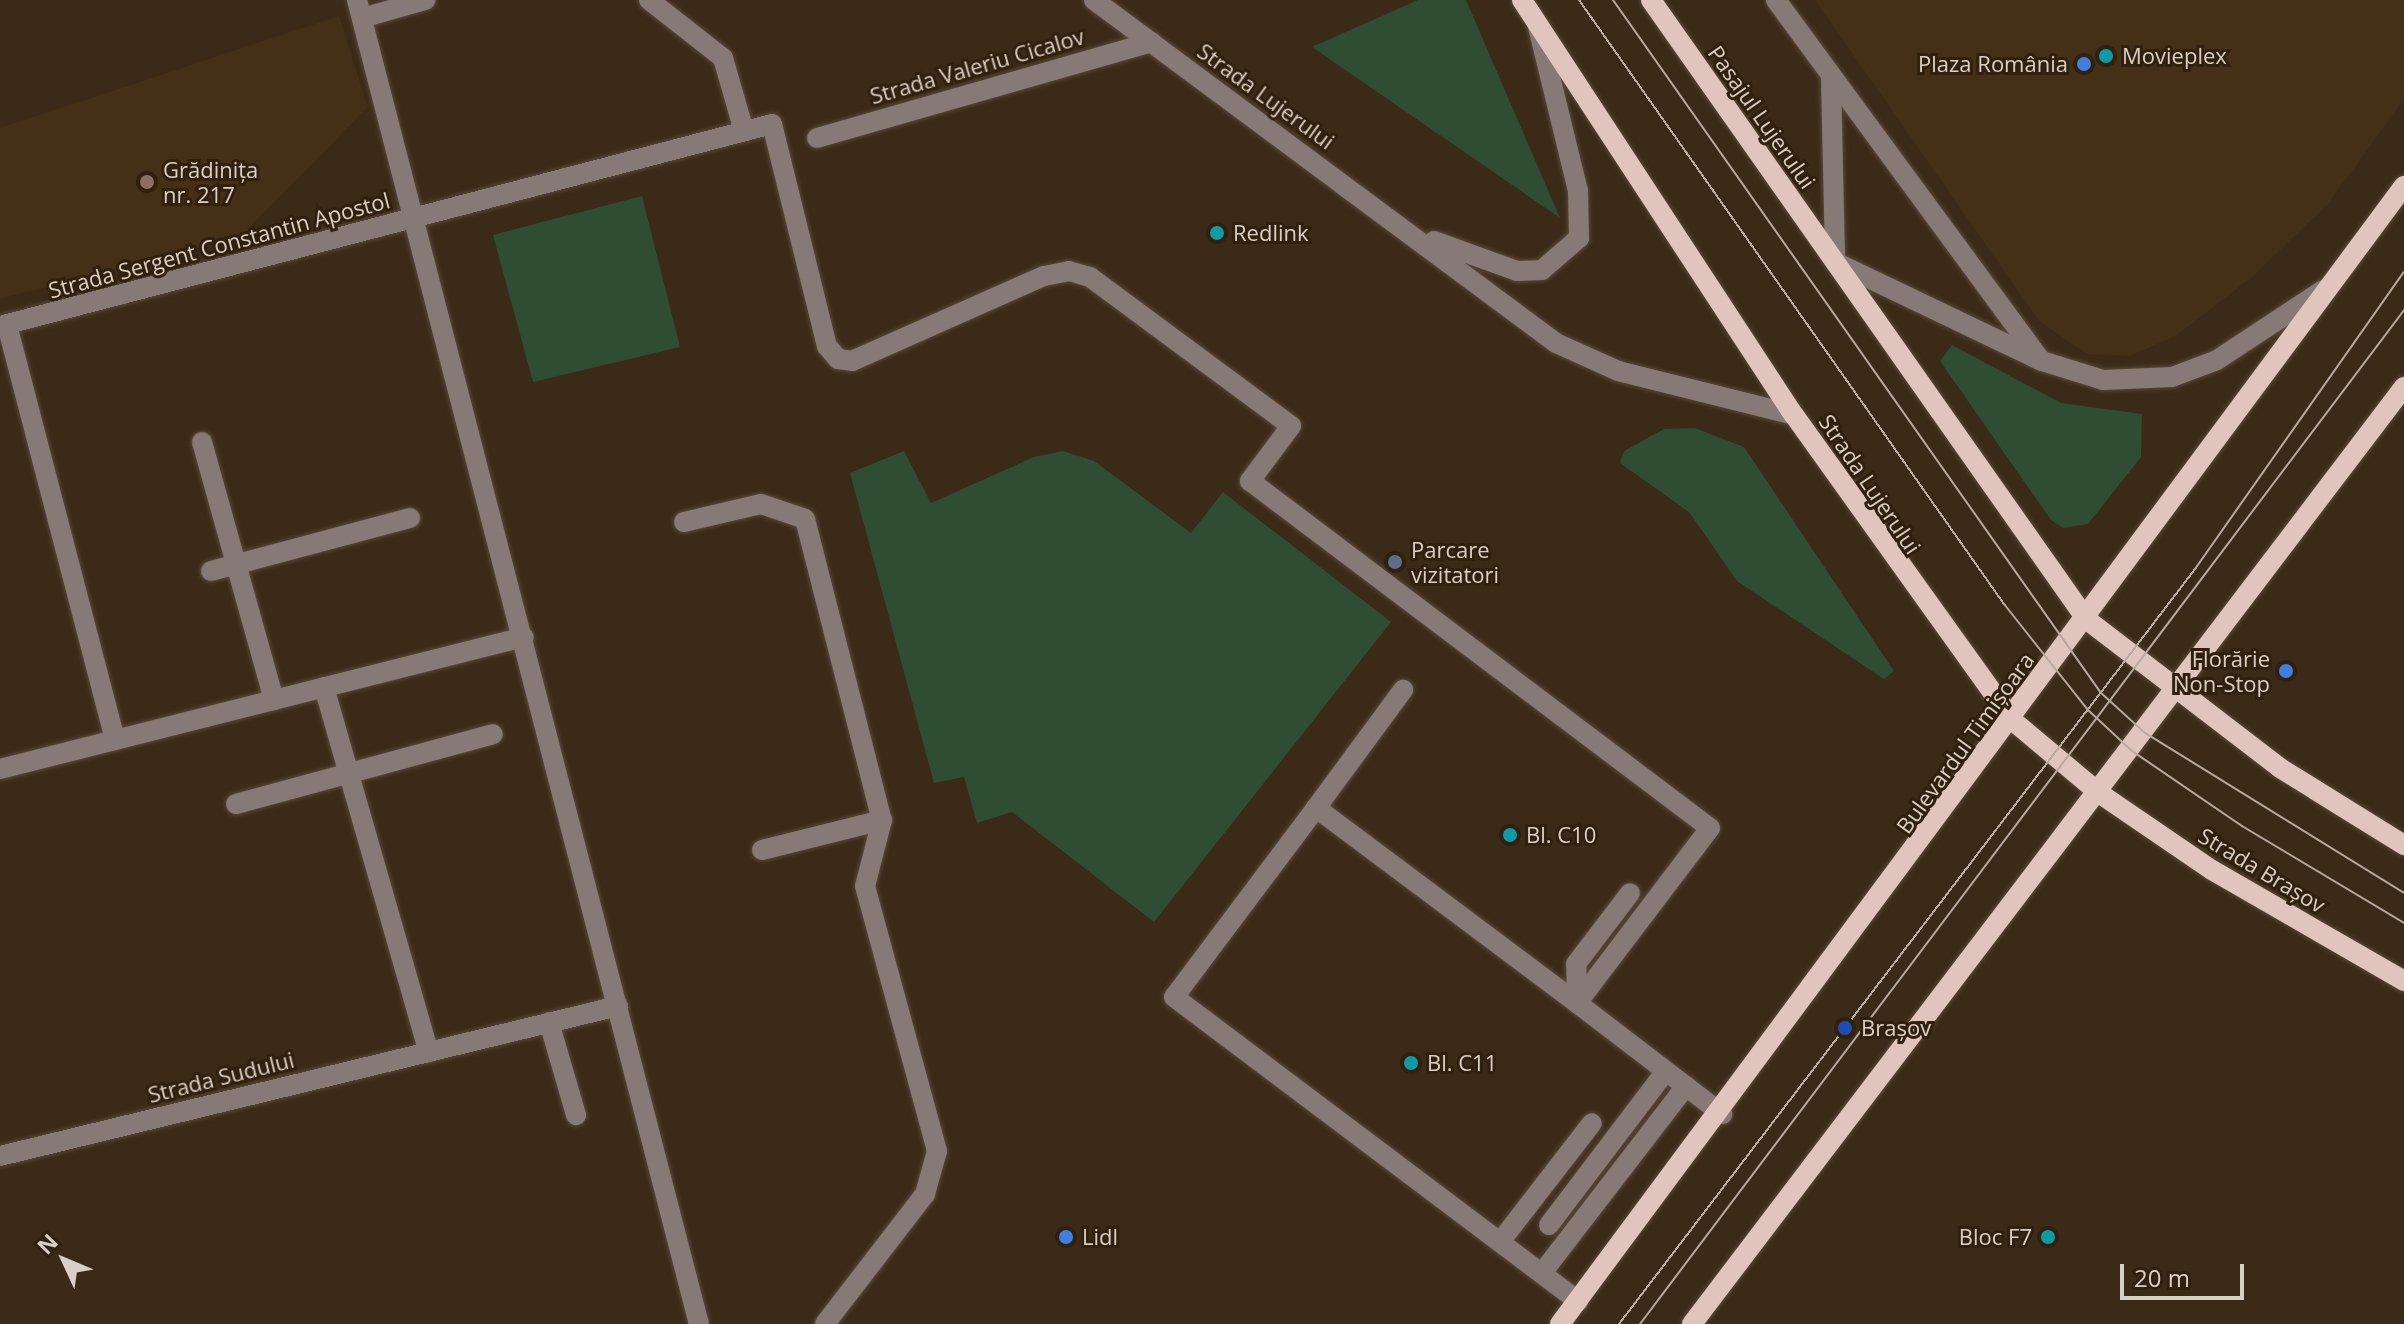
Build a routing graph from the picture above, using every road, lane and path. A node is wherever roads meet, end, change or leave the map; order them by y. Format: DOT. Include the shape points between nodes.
graph roads {
  1 [pos="425,0"];
  2 [pos="649,0"];
  3 [pos="1094,0"];
  4 [pos="1522,0"];
  5 [pos="1651,0"];
  6 [pos="1776,0"];
  7 [pos="360,9"];
  8 [pos="1538,27"];
  9 [pos="1151,42"];
  10 [pos="1831,79"];
  11 [pos="744,131"];
  12 [pos="817,138"];
  13 [pos="2404,186"];
  14 [pos="417,218"];
  15 [pos="1411,232"];
  16 [pos="1835,262"];
  17 [pos="2333,283"];
  18 [pos="3,325"];
  19 [pos="2042,361"];
  20 [pos="2404,387"];
  21 [pos="1794,415"];
  22 [pos="202,442"];
  23 [pos="410,518"];
  24 [pos="684,522"];
  25 [pos="237,564"];
  26 [pos="211,571"];
  27 [pos="2086,619"];
  28 [pos="524,637"];
  29 [pos="324,687"];
  30 [pos="1403,690"];
  31 [pos="2176,693"];
  32 [pos="274,700"];
  33 [pos="2012,720"];
  34 [pos="493,734"];
  35 [pos="115,740"];
  36 [pos="0,769"];
  37 [pos="350,773"];
  38 [pos="2099,793"];
  39 [pos="236,804"];
  40 [pos="1316,808"];
  41 [pos="882,820"];
  42 [pos="2404,845"];
  43 [pos="762,850"];
  44 [pos="1630,893"];
  45 [pos="2404,981"];
  46 [pos="1577,1003"];
  47 [pos="618,1006"];
  48 [pos="549,1022"];
  49 [pos="429,1052"];
  50 [pos="1666,1071"];
  51 [pos="1686,1086"];
  52 [pos="1722,1114"];
  53 [pos="576,1115"];
  54 [pos="1592,1123"];
  55 [pos="0,1156"];
  56 [pos="1549,1225"];
  57 [pos="1500,1242"];
  58 [pos="1542,1273"];
  59 [pos="1578,1301"];
  60 [pos="699,1324"];
  61 [pos="825,1324"];
  62 [pos="1560,1324"];
  63 [pos="1692,1324"];
  1 -- 7 [label="street"];
  2 -- 11 [label="street" via="723,58"];
  3 -- 9 [label="street, Strada Lujerului"];
  4 -- 8 [label="main road"];
  5 -- 16 [label="main road, Pasajul Lujerului"];
  6 -- 10 [label="street"];
  7 -- 14 [label="street, Strada Sergent Constantin Apostol"];
  8 -- 15 [label="street, Strada Lujerului" via="1578,191 1579,238 1542,270 1517,271"];
  8 -- 21 [label="main road"];
  9 -- 12 [label="street, Strada Valeriu Cicalov"];
  9 -- 15 [label="street, Strada Lujerului"];
  10 -- 16 [label="street"];
  10 -- 19 [label="street"];
  11 -- 14 [label="street"];
  11 -- 46 [label="street" via="772,124 827,346 838,359 852,361 1044,276 1069,271 1090,277 1291,426 1250,481 1710,828"];
  13 -- 17 [label="main road, Bulevardul Timișoara"];
  14 -- 18 [label="street, Strada Sergent Constantin Apostol"];
  14 -- 28 [label="street"];
  15 -- 21 [label="street, Strada Lujerului" via="1589,360"];
  16 -- 19 [label="street"];
  16 -- 27 [label="main road"];
  17 -- 19 [label="street" via="2253,340 2172,377 2103,380"];
  17 -- 27 [label="main road, Bulevardul Timișoara"];
  18 -- 35 [label="street"];
  20 -- 31 [label="main road"];
  21 -- 33 [label="main road, Strada Lujerului"];
  22 -- 25 [label="street"];
  23 -- 25 [label="street"];
  24 -- 41 [label="street" via="761,504 805,519"];
  25 -- 26 [label="street"];
  25 -- 32 [label="street"];
  27 -- 31 [label="main road"];
  27 -- 33 [label="main road, Bulevardul Timișoara"];
  28 -- 29 [label="street"];
  28 -- 47 [label="street"];
  29 -- 32 [label="street"];
  29 -- 37 [label="street"];
  30 -- 40 [label="street"];
  31 -- 38 [label="main road"];
  31 -- 42 [label="main road"];
  32 -- 35 [label="street"];
  33 -- 38 [label="main road, Strada Lujerului"];
  33 -- 52 [label="main road, Bulevardul Timișoara"];
  34 -- 37 [label="street"];
  35 -- 36 [label="street"];
  37 -- 39 [label="street"];
  37 -- 49 [label="street"];
  38 -- 45 [label="main road, Strada Brașov" via="2212,870"];
  38 -- 63 [label="main road"];
  40 -- 46 [label="street"];
  40 -- 57 [label="street" via="1174,997"];
  41 -- 43 [label="street"];
  41 -- 61 [label="street" via="865,886 937,1151 925,1194"];
  44 -- 46 [label="street" via="1576,964"];
  46 -- 50 [label="street"];
  47 -- 48 [label="street, Strada Sudului"];
  47 -- 60 [label="street"];
  48 -- 49 [label="street, Strada Sudului"];
  48 -- 53 [label="street"];
  49 -- 55 [label="street, Strada Sudului"];
  50 -- 51 [label="street"];
  50 -- 56 [label="street"];
  51 -- 52 [label="street"];
  51 -- 58 [label="street"];
  52 -- 59 [label="main road, Bulevardul Timișoara"];
  54 -- 57 [label="street"];
  57 -- 58 [label="street"];
  58 -- 59 [label="street"];
  59 -- 62 [label="main road, Bulevardul Timișoara"];
}
